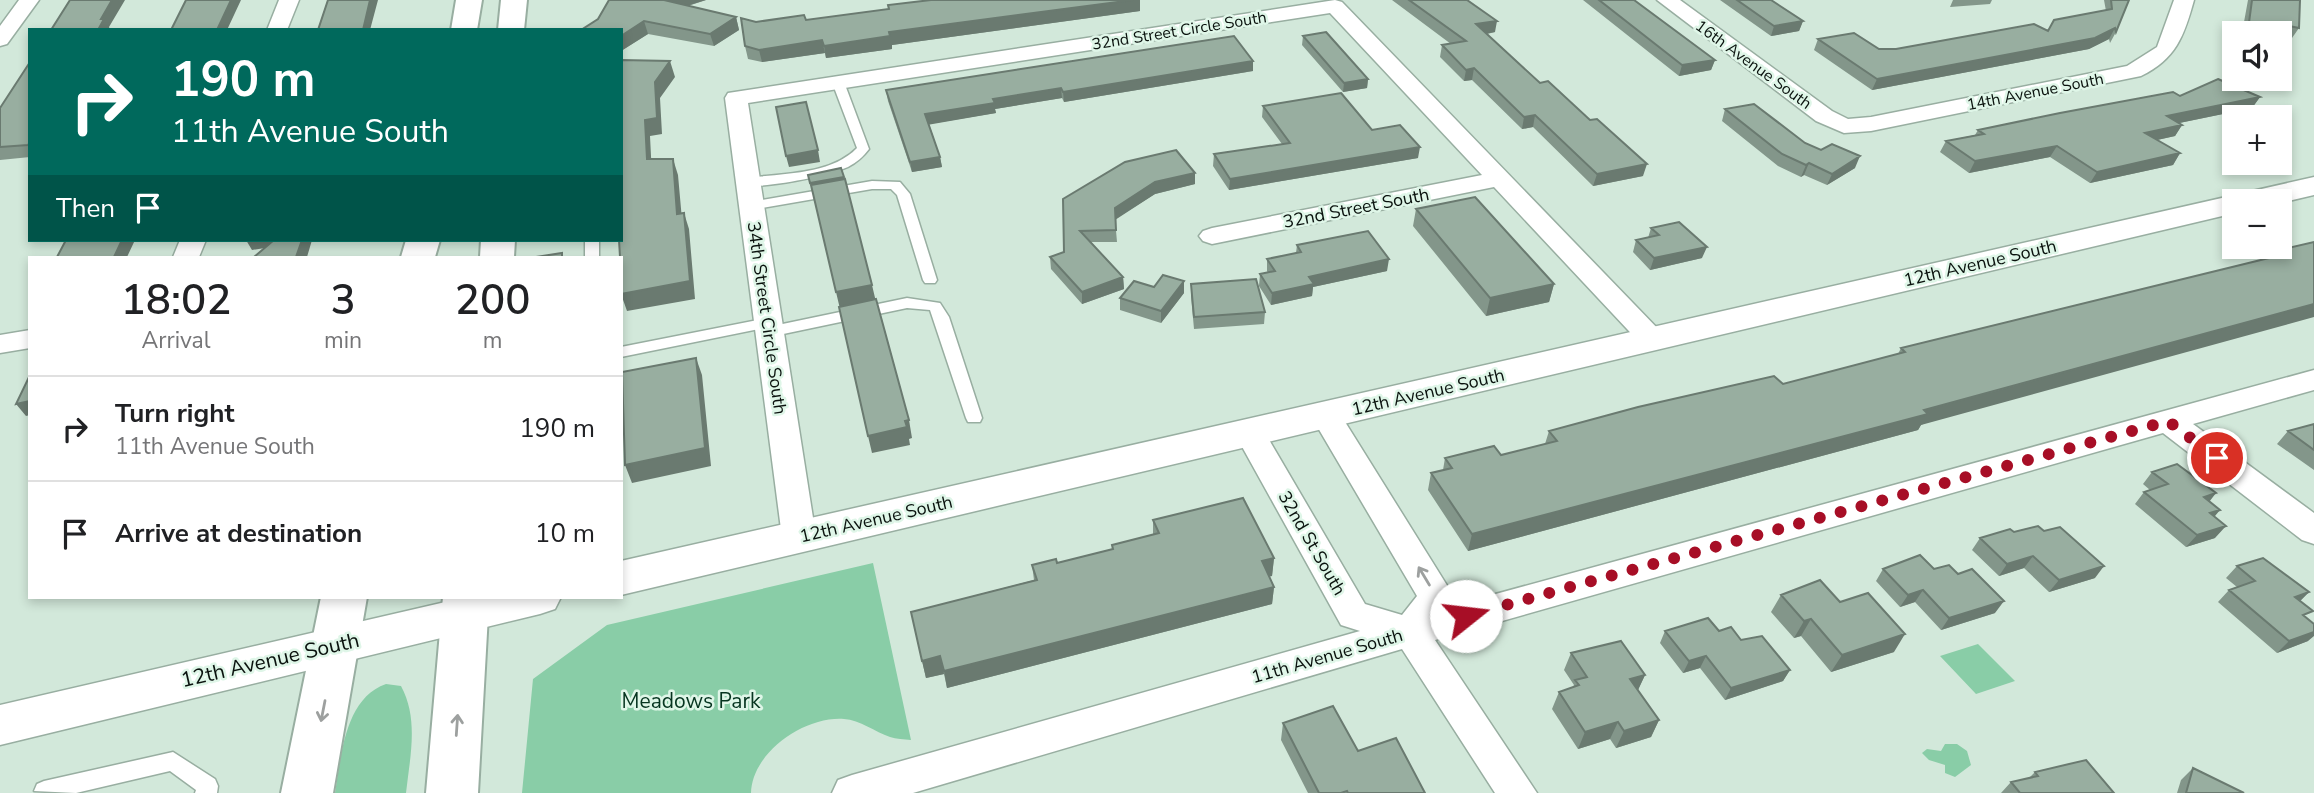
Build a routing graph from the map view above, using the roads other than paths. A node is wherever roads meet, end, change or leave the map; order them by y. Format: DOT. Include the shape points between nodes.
graph roads {
  1 [pos="29,0"];
  2 [pos="289,0"];
  3 [pos="469,0"];
  4 [pos="514,0"];
  5 [pos="1667,0"];
  6 [pos="2184,0"];
  7 [pos="277,28"];
  8 [pos="464,28"];
  9 [pos="511,28"];
  10 [pos="0,40"];
  11 [pos="838,82"];
  12 [pos="736,98"];
  13 [pos="1844,126"];
  14 [pos="1500,179"];
  15 [pos="2314,186"];
  16 [pos="2292,191"];
  17 [pos="750,194"];
  18 [pos="2222,207"];
  19 [pos="1212,236"];
  20 [pos="930,280"];
  21 [pos="769,328"];
  22 [pos="28,338"];
  23 [pos="1652,339"];
  24 [pos="0,344"];
  25 [pos="623,352"];
  26 [pos="2314,380"];
  27 [pos="1326,416"];
  28 [pos="974,418"];
  29 [pos="2168,421"];
  30 [pos="1250,434"];
  31 [pos="2314,531"];
  32 [pos="799,537"];
  33 [pos="623,578"];
  34 [pos="344,599"];
  35 [pos="522,599"];
  36 [pos="466,605"];
  37 [pos="1410,632"];
  38 [pos="335,644"];
  39 [pos="0,724"];
  40 [pos="44,791"];
  41 [pos="206,793"];
  42 [pos="307,793"];
  43 [pos="452,793"];
  44 [pos="852,793"];
  45 [pos="1517,793"];
  1 -- 10 [label="street"];
  2 -- 7 [label="street"];
  3 -- 8 [label="main road"];
  4 -- 9 [label="main road"];
  5 -- 13 [label="street, 16th Avenue South"];
  6 -- 13 [label="street, 14th Avenue South" via="2169,50 2156,62 2133,71"];
  11 -- 12 [label="street, 32nd Street Circle South"];
  11 -- 14 [label="street, 32nd Street Circle South" via="1335,6"];
  11 -- 17 [label="lane" via="863,149 856,160"];
  12 -- 17 [label="street, 34th Street Circle South"];
  14 -- 19 [label="street, 32nd Street South"];
  14 -- 23 [label="street, 32nd Street Circle South"];
  15 -- 16 [label="street"];
  17 -- 20 [label="lane" via="895,185 903,194"];
  17 -- 21 [label="street, 34th Street Circle South"];
  18 -- 23 [label="street, 12th Avenue South"];
  21 -- 25 [label="lane"];
  21 -- 28 [label="lane" via="907,303 935,306"];
  21 -- 32 [label="street, 34th Street Circle South"];
  22 -- 24 [label="street"];
  23 -- 27 [label="street, 12th Avenue South"];
  26 -- 29 [label="street, 11th Avenue South"];
  27 -- 30 [label="street, 12th Avenue South"];
  37 -- 27 [label="street, one-way" via="1436,597"];
  29 -- 31 [label="street"];
  29 -- 37 [label="street, 11th Avenue South"];
  30 -- 32 [label="street, 12th Avenue South"];
  30 -- 37 [label="street, 32nd St South" via="1353,615"];
  32 -- 33 [label="street, 12th Avenue South"];
  34 -- 38 [label="main road"];
  35 -- 36 [label="street, 12th Avenue South"];
  36 -- 38 [label="street, 12th Avenue South"];
  43 -- 36 [label="main road, one-way"];
  37 -- 44 [label="street, 11th Avenue South"];
  37 -- 45 [label="street"];
  38 -- 39 [label="street, 12th Avenue South"];
  38 -- 42 [label="main road, one-way"];
  40 -- 41 [label="lane" via="173,761 208,786"];
}
